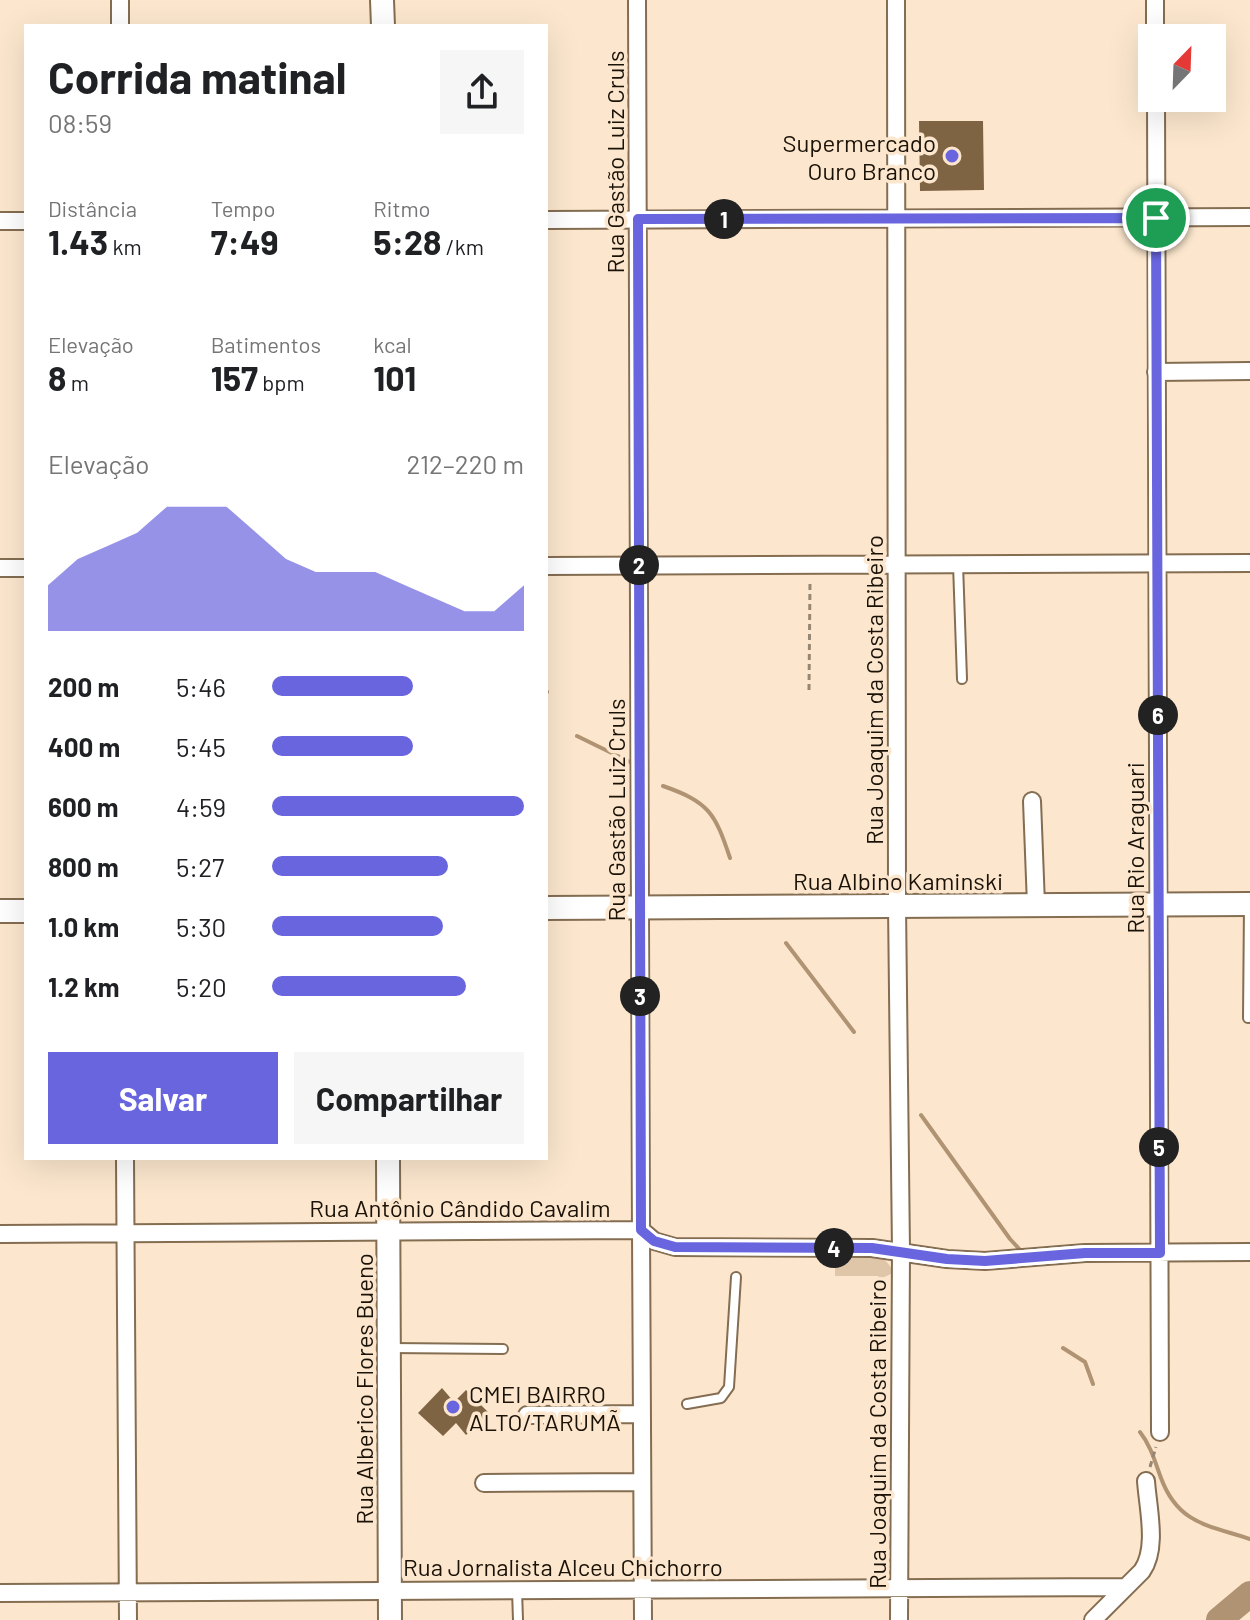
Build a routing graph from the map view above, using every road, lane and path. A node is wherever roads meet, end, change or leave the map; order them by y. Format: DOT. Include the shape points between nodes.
graph roads {
  1 [pos="120,0"];
  2 [pos="382,0"];
  3 [pos="637,0"];
  4 [pos="896,0"];
  5 [pos="1155,0"];
  6 [pos="120,24"];
  7 [pos="383,24"];
  8 [pos="1155,24"];
  9 [pos="1156,112"];
  10 [pos="1250,217"];
  11 [pos="896,218"];
  12 [pos="1156,218"];
  13 [pos="638,219"];
  14 [pos="548,220"];
  15 [pos="0,221"];
  16 [pos="24,221"];
  17 [pos="1250,371"];
  18 [pos="1156,372"];
  19 [pos="1250,563"];
  20 [pos="958,564"];
  21 [pos="1157,564"];
  22 [pos="810,565"];
  23 [pos="897,565"];
  24 [pos="548,566"];
  25 [pos="639,566"];
  26 [pos="0,568"];
  27 [pos="24,568"];
  28 [pos="962,679"];
  29 [pos="809,690"];
  30 [pos="1032,801"];
  31 [pos="1158,904"];
  32 [pos="1249,904"];
  33 [pos="1036,905"];
  34 [pos="897,906"];
  35 [pos="640,907"];
  36 [pos="548,908"];
  37 [pos="0,911"];
  38 [pos="24,911"];
  39 [pos="1248,1018"];
  40 [pos="125,1160"];
  41 [pos="388,1160"];
  42 [pos="641,1230"];
  43 [pos="388,1231"];
  44 [pos="126,1233"];
  45 [pos="0,1234"];
  46 [pos="901,1251"];
  47 [pos="1250,1252"];
  48 [pos="1160,1253"];
  49 [pos="736,1277"];
  50 [pos="389,1348"];
  51 [pos="503,1349"];
  52 [pos="687,1404"];
  53 [pos="642,1414"];
  54 [pos="527,1415"];
  55 [pos="1160,1432"];
  56 [pos="1146,1481"];
  57 [pos="642,1482"];
  58 [pos="484,1483"];
  59 [pos="1126,1587"];
  60 [pos="899,1589"];
  61 [pos="517,1590"];
  62 [pos="643,1590"];
  63 [pos="390,1591"];
  64 [pos="0,1593"];
  65 [pos="128,1593"];
  66 [pos="128,1620"];
  67 [pos="390,1620"];
  68 [pos="518,1620"];
  69 [pos="643,1620"];
  70 [pos="899,1620"];
  71 [pos="1093,1620"];
  1 -- 6 [label="street"];
  2 -- 7 [label="street"];
  3 -- 13 [label="street, Rua Gastão Luiz Cruls"];
  4 -- 11 [label="street, Rua Joaquim da Costa Ribeiro"];
  5 -- 8 [label="street"];
  9 -- 12 [label="street, Rua Rio Araguari"];
  10 -- 12 [label="street"];
  11 -- 12 [label="street"];
  11 -- 13 [label="street"];
  11 -- 23 [label="street, Rua Joaquim da Costa Ribeiro"];
  12 -- 18 [label="street, Rua Rio Araguari"];
  13 -- 14 [label="street"];
  13 -- 25 [label="street, Rua Gastão Luiz Cruls"];
  15 -- 16 [label="street"];
  17 -- 18 [label="street"];
  18 -- 21 [label="street, Rua Rio Araguari"];
  19 -- 21 [label="street"];
  20 -- 21 [label="street"];
  20 -- 23 [label="street"];
  20 -- 28 [label="lane"];
  21 -- 31 [label="street, Rua Rio Araguari"];
  22 -- 23 [label="street"];
  22 -- 25 [label="street"];
  22 -- 29 [label="path"];
  23 -- 34 [label="street, Rua Joaquim da Costa Ribeiro"];
  24 -- 25 [label="street"];
  25 -- 35 [label="street, Rua Gastão Luiz Cruls"];
  26 -- 27 [label="street"];
  30 -- 33 [label="street"];
  31 -- 32 [label="street, Rua Albino Kaminski"];
  31 -- 33 [label="street, Rua Albino Kaminski"];
  31 -- 48 [label="street, Rua Rio Araguari"];
  32 -- 39 [label="lane"];
  33 -- 34 [label="street, Rua Albino Kaminski"];
  34 -- 35 [label="street, Rua Albino Kaminski"];
  34 -- 46 [label="street, Rua Joaquim da Costa Ribeiro"];
  35 -- 36 [label="street, Rua Albino Kaminski"];
  35 -- 42 [label="street, Rua Gastão Luiz Cruls"];
  37 -- 38 [label="street"];
  40 -- 44 [label="street"];
  41 -- 43 [label="street, Rua Alberico Flores Bueno"];
  42 -- 43 [label="street, Rua Antônio Cândido Cavalim"];
  42 -- 46 [label="street, Rua Antônio Cândido Cavalim" via="654,1241 675,1247"];
  42 -- 53 [label="street, Rua Gastão Luiz Cruls"];
  43 -- 44 [label="street, Rua Antônio Cândido Cavalim"];
  43 -- 50 [label="street, Rua Alberico Flores Bueno"];
  44 -- 45 [label="street, Rua Antônio Cândido Cavalim"];
  44 -- 65 [label="street"];
  46 -- 48 [label="street, Rua Antônio Cândido Cavalim" via="985,1261"];
  46 -- 60 [label="street, Rua Joaquim da Costa Ribeiro"];
  47 -- 48 [label="street, Rua Antônio Cândido Cavalim"];
  48 -- 55 [label="street, Rua Rio Araguari"];
  49 -- 52 [label="lane" via="729,1387 721,1398"];
  50 -- 51 [label="lane"];
  50 -- 63 [label="street, Rua Alberico Flores Bueno"];
  53 -- 54 [label="street"];
  53 -- 57 [label="street, Rua Gastão Luiz Cruls"];
  55 -- 56 [label="path"];
  56 -- 59 [label="street" via="1150,1555"];
  57 -- 58 [label="street"];
  57 -- 62 [label="street, Rua Gastão Luiz Cruls"];
  59 -- 60 [label="street, Rua Jornalista Alceu Chichorro"];
  59 -- 71 [label="street"];
  60 -- 62 [label="street, Rua Jornalista Alceu Chichorro"];
  60 -- 70 [label="street, Rua Joaquim da Costa Ribeiro"];
  61 -- 62 [label="street, Rua Jornalista Alceu Chichorro"];
  61 -- 63 [label="street, Rua Jornalista Alceu Chichorro"];
  61 -- 68 [label="lane"];
  62 -- 69 [label="street, Rua Gastão Luiz Cruls"];
  63 -- 65 [label="street, Rua Jornalista Alceu Chichorro"];
  63 -- 67 [label="street, Rua Alberico Flores Bueno"];
  64 -- 65 [label="street, Rua Jornalista Alceu Chichorro"];
  65 -- 66 [label="street"];
}
